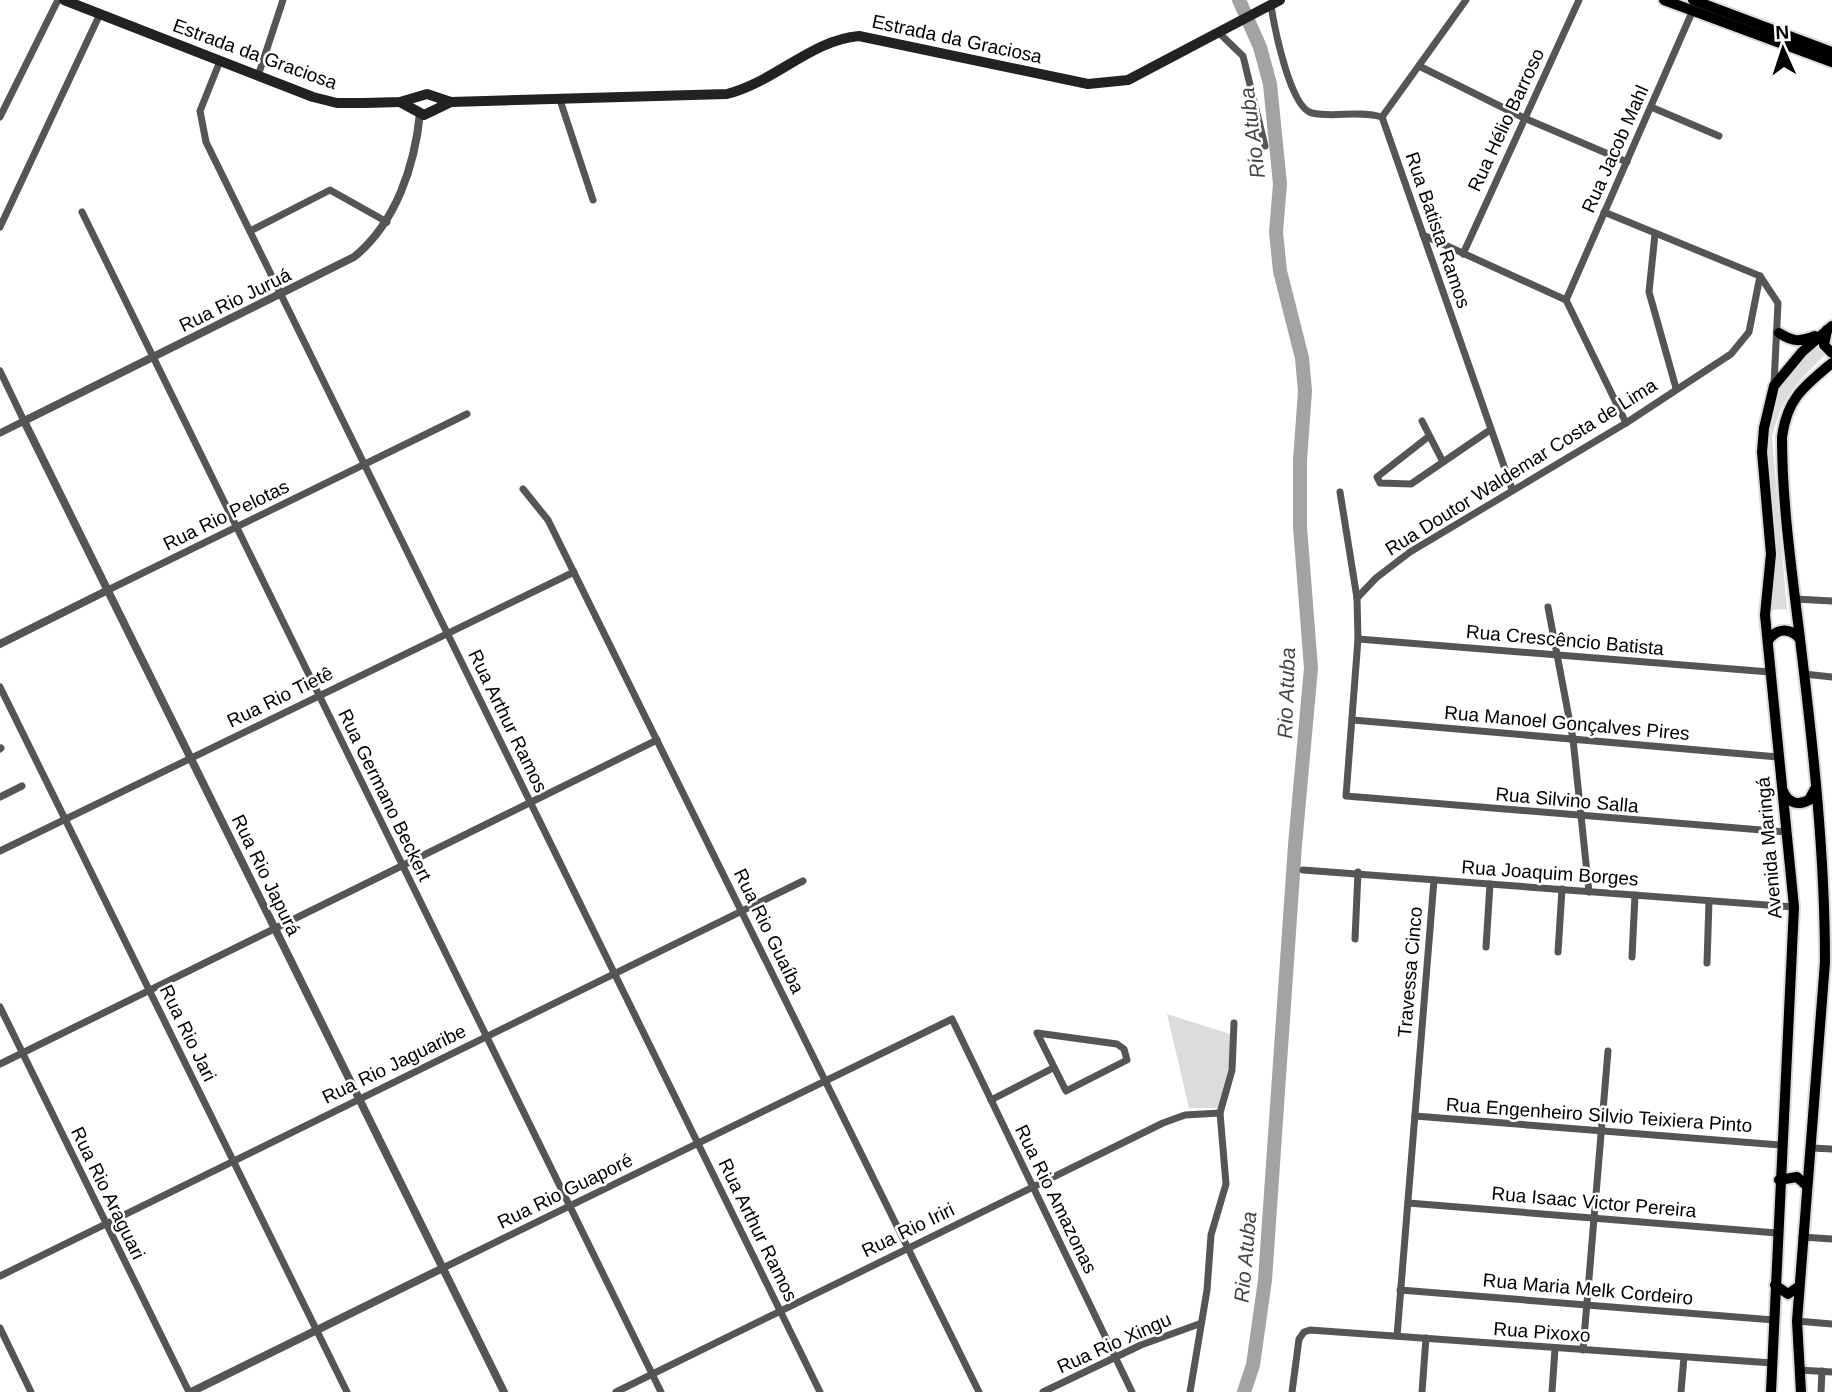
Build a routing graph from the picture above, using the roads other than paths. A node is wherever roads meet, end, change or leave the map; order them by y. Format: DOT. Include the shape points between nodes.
graph roads {
  1 [pos="61,0"];
  2 [pos="283,0"];
  3 [pos="1466,0"];
  4 [pos="1579,0"];
  5 [pos="1664,0"];
  6 [pos="1270,5"];
  7 [pos="1693,5"];
  8 [pos="100,14"];
  9 [pos="1219,32"];
  10 [pos="1832,52"];
  11 [pos="219,61"];
  12 [pos="1832,62"];
  13 [pos="1419,66"];
  14 [pos="258,76"];
  15 [pos="432,96"];
  16 [pos="418,97"];
  17 [pos="559,100"];
  18 [pos="400,102"];
  19 [pos="451,102"];
  20 [pos="1651,107"];
  21 [pos="425,112"];
  22 [pos="0,117"];
  23 [pos="1382,117"];
  24 [pos="1524,118"];
  25 [pos="1719,136"];
  26 [pos="1265,146"];
  27 [pos="1627,162"];
  28 [pos="593,200"];
  29 [pos="82,212"];
  30 [pos="1604,212"];
  31 [pos="387,222"];
  32 [pos="0,227"];
  33 [pos="250,232"];
  34 [pos="1656,234"];
  35 [pos="1423,235"];
  36 [pos="1463,254"];
  37 [pos="1760,276"];
  38 [pos="281,295"];
  39 [pos="1566,300"];
  40 [pos="1829,328"];
  41 [pos="1779,334"];
  42 [pos="1832,353"];
  43 [pos="153,357"];
  44 [pos="1832,363"];
  45 [pos="0,371"];
  46 [pos="1774,386"];
  47 [pos="1676,388"];
  48 [pos="467,414"];
  49 [pos="24,421"];
  50 [pos="1422,421"];
  51 [pos="1626,423"];
  52 [pos="1489,429"];
  53 [pos="0,433"];
  54 [pos="1428,436"];
  55 [pos="1441,460"];
  56 [pos="364,464"];
  57 [pos="523,489"];
  58 [pos="1512,489"];
  59 [pos="1340,492"];
  60 [pos="236,527"];
  61 [pos="574,572"];
  62 [pos="108,590"];
  63 [pos="1357,598"];
  64 [pos="1795,599"];
  65 [pos="1832,601"];
  66 [pos="1548,607"];
  67 [pos="447,634"];
  68 [pos="1358,639"];
  69 [pos="1800,639"];
  70 [pos="1768,641"];
  71 [pos="0,644"];
  72 [pos="1558,655"];
  73 [pos="1770,672"];
  74 [pos="1804,674"];
  75 [pos="1832,677"];
  76 [pos="0,687"];
  77 [pos="319,696"];
  78 [pos="1353,720"];
  79 [pos="1573,739"];
  80 [pos="657,740"];
  81 [pos="1778,757"];
  82 [pos="191,758"];
  83 [pos="22,786"];
  84 [pos="1816,786"];
  85 [pos="1783,791"];
  86 [pos="0,797"];
  87 [pos="530,803"];
  88 [pos="1584,817"];
  89 [pos="65,819"];
  90 [pos="1786,832"];
  91 [pos="0,851"];
  92 [pos="402,866"];
  93 [pos="1303,870"];
  94 [pos="1358,872"];
  95 [pos="1434,880"];
  96 [pos="803,881"];
  97 [pos="1490,884"];
  98 [pos="1562,889"];
  99 [pos="1589,892"];
  100 [pos="1634,895"];
  101 [pos="1709,901"];
  102 [pos="1794,908"];
  103 [pos="742,911"];
  104 [pos="275,929"];
  105 [pos="1355,939"];
  106 [pos="1486,947"];
  107 [pos="1558,952"];
  108 [pos="1632,957"];
  109 [pos="1707,963"];
  110 [pos="614,974"];
  111 [pos="149,991"];
  112 [pos="0,1007"];
  113 [pos="952,1019"];
  114 [pos="1234,1023"];
  115 [pos="486,1037"];
  116 [pos="1608,1051"];
  117 [pos="23,1053"];
  118 [pos="0,1064"];
  119 [pos="1054,1068"];
  120 [pos="826,1081"];
  121 [pos="360,1099"];
  122 [pos="991,1100"];
  123 [pos="1220,1113"];
  124 [pos="1415,1116"];
  125 [pos="1599,1131"];
  126 [pos="698,1144"];
  127 [pos="1781,1145"];
  128 [pos="1811,1148"];
  129 [pos="1832,1149"];
  130 [pos="233,1161"];
  131 [pos="1779,1180"];
  132 [pos="1033,1186"];
  133 [pos="1807,1186"];
  134 [pos="1408,1203"];
  135 [pos="570,1206"];
  136 [pos="1593,1218"];
  137 [pos="106,1224"];
  138 [pos="1777,1233"];
  139 [pos="1802,1237"];
  140 [pos="1832,1238"];
  141 [pos="908,1248"];
  142 [pos="443,1268"];
  143 [pos="0,1276"];
  144 [pos="1775,1285"];
  145 [pos="1798,1287"];
  146 [pos="1400,1290"];
  147 [pos="1585,1305"];
  148 [pos="780,1311"];
  149 [pos="1773,1320"];
  150 [pos="1797,1321"];
  151 [pos="1199,1324"];
  152 [pos="1832,1324"];
  153 [pos="0,1328"];
  154 [pos="317,1331"];
  155 [pos="1397,1336"];
  156 [pos="1426,1338"];
  157 [pos="1555,1349"];
  158 [pos="1583,1350"];
  159 [pos="1115,1356"];
  160 [pos="1684,1357"];
  161 [pos="1772,1363"];
  162 [pos="1799,1370"];
  163 [pos="1822,1371"];
  164 [pos="1832,1372"];
  165 [pos="652,1374"];
  166 [pos="31,1392"];
  167 [pos="190,1392"];
  168 [pos="347,1392"];
  169 [pos="505,1392"];
  170 [pos="615,1392"];
  171 [pos="661,1392"];
  172 [pos="820,1392"];
  173 [pos="979,1392"];
  174 [pos="1043,1392"];
  175 [pos="1132,1392"];
  176 [pos="1190,1392"];
  177 [pos="1292,1392"];
  178 [pos="1422,1392"];
  179 [pos="1552,1392"];
  180 [pos="1682,1392"];
  181 [pos="1771,1392"];
  182 [pos="1801,1392"];
  183 [pos="1821,1392"];
  1 -- 8 [label="main road, Estrada da Graciosa"];
  1 -- 22 [label="street"];
  2 -- 14 [label="street"];
  3 -- 13 [label="street"];
  4 -- 24 [label="street, Rua Hélio Barroso"];
  5 -- 7 [label="main road"];
  6 -- 9 [label="main road, Estrada da Graciosa"];
  6 -- 23 [label="street" via="1293,91 1304,108 1314,114 1363,112"];
  7 -- 10 [label="main road"];
  7 -- 12 [label="main road"];
  7 -- 20 [label="street, Rua Jacob Mahl"];
  8 -- 11 [label="main road, Estrada da Graciosa"];
  8 -- 32 [label="street"];
  9 -- 17 [label="main road, Estrada da Graciosa" via="1113,84 1074,82 859,36 829,43 765,81 727,94"];
  9 -- 26 [label="street" via="1243,56"];
  11 -- 14 [label="main road, Estrada da Graciosa"];
  11 -- 33 [label="street, Rua Arthur Ramos" via="202,102 200,122"];
  13 -- 23 [label="street"];
  13 -- 24 [label="street"];
  14 -- 18 [label="main road, Estrada da Graciosa" via="337,103"];
  15 -- 16 [label="main road, Estrada da Graciosa"];
  15 -- 19 [label="main road, Estrada da Graciosa"];
  15 -- 21 [label="main road" via="436,104"];
  16 -- 18 [label="main road, Estrada da Graciosa"];
  16 -- 21 [label="main road"];
  17 -- 19 [label="main road, Estrada da Graciosa"];
  17 -- 28 [label="street"];
  18 -- 21 [label="main road, Estrada da Graciosa"];
  19 -- 21 [label="main road, Estrada da Graciosa"];
  20 -- 25 [label="street"];
  20 -- 27 [label="street, Rua Jacob Mahl"];
  21 -- 31 [label="street, Rua Rio Juruá"];
  23 -- 35 [label="street, Rua Batista Ramos"];
  24 -- 27 [label="street"];
  24 -- 36 [label="street, Rua Hélio Barroso"];
  27 -- 30 [label="street, Rua Jacob Mahl"];
  29 -- 43 [label="street, Rua Germano Beckert"];
  30 -- 34 [label="street"];
  30 -- 39 [label="street, Rua Jacob Mahl"];
  31 -- 33 [label="street" via="330,190"];
  31 -- 38 [label="street, Rua Rio Juruá" via="355,257"];
  33 -- 38 [label="street, Rua Arthur Ramos"];
  34 -- 37 [label="street"];
  34 -- 47 [label="street" via="1649,292"];
  35 -- 36 [label="street"];
  35 -- 52 [label="street, Rua Batista Ramos"];
  36 -- 39 [label="street"];
  37 -- 41 [label="street" via="1778,303"];
  37 -- 47 [label="street, Rua Doutor Waldemar Costa de Lima" via="1746,339 1731,354"];
  38 -- 43 [label="street, Rua Rio Juruá"];
  38 -- 56 [label="street, Rua Arthur Ramos"];
  39 -- 51 [label="street"];
  40 -- 41 [label="main road" via="1801,341"];
  40 -- 42 [label="main road" via="1824,345"];
  40 -- 46 [label="main road, Avenida Maringá"];
  41 -- 46 [label="street"];
  43 -- 49 [label="street, Rua Rio Juruá"];
  43 -- 60 [label="street, Rua Germano Beckert"];
  44 -- 64 [label="main road" via="1796,396 1785,413 1782,462"];
  45 -- 49 [label="street, Rua Rio Japurá"];
  46 -- 70 [label="main road, Avenida Maringá" via="1762,452 1771,554 1764,599"];
  47 -- 51 [label="street, Rua Doutor Waldemar Costa de Lima"];
  48 -- 56 [label="street, Rua Rio Pelotas"];
  49 -- 53 [label="street, Rua Rio Juruá"];
  49 -- 62 [label="street, Rua Rio Japurá"];
  50 -- 54 [label="street"];
  51 -- 58 [label="street, Rua Doutor Waldemar Costa de Lima"];
  52 -- 55 [label="street"];
  52 -- 58 [label="street, Rua Batista Ramos"];
  54 -- 55 [label="street"];
  54 -- 55 [label="street" via="1377,477 1388,486 1411,484"];
  56 -- 60 [label="street, Rua Rio Pelotas"];
  56 -- 67 [label="street, Rua Arthur Ramos"];
  57 -- 61 [label="street, Rua Rio Guaíba" via="548,520"];
  58 -- 63 [label="street, Rua Doutor Waldemar Costa de Lima" via="1391,566"];
  59 -- 63 [label="street"];
  60 -- 62 [label="street, Rua Rio Pelotas"];
  60 -- 77 [label="street, Rua Germano Beckert"];
  61 -- 67 [label="street, Rua Rio Tietê"];
  61 -- 80 [label="street, Rua Rio Guaíba"];
  62 -- 71 [label="street, Rua Rio Pelotas"];
  62 -- 82 [label="street, Rua Rio Japurá"];
  63 -- 68 [label="street"];
  64 -- 65 [label="street"];
  64 -- 69 [label="main road"];
  66 -- 72 [label="street"];
  67 -- 77 [label="street, Rua Rio Tietê"];
  67 -- 87 [label="street, Rua Arthur Ramos"];
  68 -- 72 [label="street, Rua Crescêncio Batista"];
  68 -- 78 [label="street"];
  69 -- 70 [label="main road" via="1783,630"];
  69 -- 74 [label="main road"];
  70 -- 73 [label="main road, Avenida Maringá"];
  72 -- 73 [label="street, Rua Crescêncio Batista"];
  72 -- 79 [label="street"];
  73 -- 81 [label="main road, Avenida Maringá"];
  74 -- 75 [label="street"];
  74 -- 84 [label="main road"];
  76 -- 89 [label="street, Rua Rio Jari"];
  77 -- 82 [label="street, Rua Rio Tietê"];
  77 -- 92 [label="street, Rua Germano Beckert"];
  78 -- 79 [label="street, Rua Manoel Gonçalves Pires"];
  78 -- 88 [label="street, Rua Silvino Salla" via="1346,796"];
  79 -- 81 [label="street, Rua Manoel Gonçalves Pires"];
  79 -- 88 [label="street"];
  80 -- 87 [label="street"];
  80 -- 103 [label="street, Rua Rio Guaíba"];
  81 -- 85 [label="main road, Avenida Maringá"];
  82 -- 89 [label="street, Rua Rio Tietê"];
  82 -- 104 [label="street, Rua Rio Japurá"];
  83 -- 86 [label="street"];
  84 -- 85 [label="main road" via="1810,800 1799,804"];
  84 -- 128 [label="main road" via="1825,962"];
  85 -- 90 [label="main road, Avenida Maringá"];
  87 -- 92 [label="street"];
  87 -- 110 [label="street, Rua Arthur Ramos"];
  88 -- 90 [label="street, Rua Silvino Salla"];
  88 -- 99 [label="street"];
  89 -- 91 [label="street, Rua Rio Tietê"];
  89 -- 111 [label="street, Rua Rio Jari"];
  90 -- 102 [label="main road, Avenida Maringá"];
  92 -- 104 [label="street"];
  92 -- 115 [label="street, Rua Germano Beckert"];
  93 -- 94 [label="street, Rua Joaquim Borges"];
  94 -- 95 [label="street, Rua Joaquim Borges"];
  94 -- 105 [label="street"];
  95 -- 97 [label="street, Rua Joaquim Borges"];
  95 -- 124 [label="street, Travessa Cinco"];
  96 -- 103 [label="street, Rua Rio Jaguaribe"];
  97 -- 98 [label="street, Rua Joaquim Borges"];
  97 -- 106 [label="street"];
  98 -- 99 [label="street, Rua Joaquim Borges"];
  98 -- 107 [label="street"];
  99 -- 100 [label="street, Rua Joaquim Borges"];
  100 -- 101 [label="street, Rua Joaquim Borges"];
  100 -- 108 [label="street"];
  101 -- 102 [label="street, Rua Joaquim Borges"];
  101 -- 109 [label="street"];
  102 -- 127 [label="main road, Avenida Maringá"];
  103 -- 110 [label="street, Rua Rio Jaguaribe"];
  103 -- 120 [label="street, Rua Rio Guaíba"];
  104 -- 111 [label="street"];
  104 -- 121 [label="street, Rua Rio Japurá"];
  110 -- 115 [label="street, Rua Rio Jaguaribe"];
  110 -- 126 [label="street, Rua Arthur Ramos"];
  111 -- 117 [label="street"];
  111 -- 130 [label="street, Rua Rio Jari"];
  112 -- 117 [label="street, Rua Rio Araguari"];
  113 -- 120 [label="street, Rua Rio Guaporé"];
  113 -- 122 [label="street, Rua Rio Amazonas"];
  114 -- 123 [label="street" via="1232,1070"];
  115 -- 121 [label="street, Rua Rio Jaguaribe"];
  115 -- 135 [label="street, Rua Germano Beckert"];
  116 -- 125 [label="street"];
  117 -- 118 [label="street"];
  117 -- 137 [label="street, Rua Rio Araguari"];
  119 -- 119 [label="street" via="1066,1091 1124,1063 1127,1055 1110,1042 1037,1033"];
  119 -- 122 [label="street"];
  120 -- 126 [label="street, Rua Rio Guaporé"];
  120 -- 141 [label="street, Rua Rio Guaíba"];
  121 -- 130 [label="street, Rua Rio Jaguaribe"];
  121 -- 142 [label="street, Rua Rio Japurá"];
  122 -- 132 [label="street, Rua Rio Amazonas"];
  123 -- 132 [label="street, Rua Rio Iriri" via="1185,1115 1163,1123"];
  123 -- 151 [label="street" via="1226,1184 1211,1235"];
  124 -- 125 [label="street, Rua Engenheiro Silvio Teixiera Pinto"];
  124 -- 134 [label="street, Travessa Cinco"];
  125 -- 127 [label="street, Rua Engenheiro Silvio Teixiera Pinto"];
  125 -- 136 [label="street"];
  126 -- 135 [label="street, Rua Rio Guaporé"];
  126 -- 148 [label="street, Rua Arthur Ramos"];
  127 -- 131 [label="main road, Avenida Maringá"];
  128 -- 129 [label="street"];
  128 -- 133 [label="main road"];
  130 -- 137 [label="street, Rua Rio Jaguaribe"];
  130 -- 154 [label="street, Rua Rio Jari"];
  131 -- 133 [label="main road" via="1797,1177"];
  131 -- 138 [label="main road, Avenida Maringá"];
  132 -- 141 [label="street, Rua Rio Iriri"];
  132 -- 159 [label="street, Rua Rio Amazonas"];
  133 -- 139 [label="main road"];
  134 -- 136 [label="street, Rua Isaac Victor Pereira"];
  134 -- 146 [label="street, Travessa Cinco"];
  135 -- 142 [label="street, Rua Rio Guaporé"];
  135 -- 165 [label="street, Rua Germano Beckert"];
  136 -- 138 [label="street, Rua Isaac Victor Pereira"];
  136 -- 147 [label="street"];
  137 -- 143 [label="street, Rua Rio Jaguaribe"];
  137 -- 167 [label="street, Rua Rio Araguari"];
  138 -- 144 [label="main road, Avenida Maringá"];
  139 -- 140 [label="street"];
  139 -- 145 [label="main road"];
  141 -- 148 [label="street, Rua Rio Iriri"];
  141 -- 173 [label="street, Rua Rio Guaíba"];
  142 -- 154 [label="street, Rua Rio Guaporé"];
  142 -- 169 [label="street, Rua Rio Japurá"];
  144 -- 145 [label="main road" via="1788,1294"];
  144 -- 149 [label="main road, Avenida Maringá"];
  145 -- 150 [label="main road"];
  146 -- 147 [label="street, Rua Maria Melk Cordeiro"];
  146 -- 155 [label="street, Travessa Cinco"];
  147 -- 149 [label="street, Rua Maria Melk Cordeiro"];
  147 -- 158 [label="street"];
  148 -- 165 [label="street, Rua Rio Iriri"];
  148 -- 172 [label="street, Rua Arthur Ramos"];
  149 -- 161 [label="main road, Avenida Maringá"];
  150 -- 152 [label="street"];
  150 -- 162 [label="main road"];
  151 -- 159 [label="street, Rua Rio Xingu"];
  151 -- 176 [label="street"];
  153 -- 166 [label="street"];
  154 -- 167 [label="street, Rua Rio Guaporé"];
  154 -- 168 [label="street, Rua Rio Jari"];
  155 -- 156 [label="street, Rua Pixoxo"];
  155 -- 177 [label="street, Rua Pixoxo" via="1304,1332"];
  156 -- 157 [label="street, Rua Pixoxo"];
  156 -- 178 [label="street"];
  157 -- 158 [label="street, Rua Pixoxo"];
  157 -- 179 [label="street"];
  158 -- 160 [label="street, Rua Pixoxo"];
  159 -- 174 [label="street, Rua Rio Xingu"];
  159 -- 175 [label="street, Rua Rio Amazonas"];
  160 -- 161 [label="street, Rua Pixoxo"];
  160 -- 180 [label="street"];
  161 -- 181 [label="main road, Avenida Maringá"];
  162 -- 163 [label="street"];
  162 -- 182 [label="main road"];
  163 -- 164 [label="street"];
  163 -- 183 [label="street"];
  165 -- 170 [label="street, Rua Rio Iriri"];
  165 -- 171 [label="street, Rua Germano Beckert"];
}
